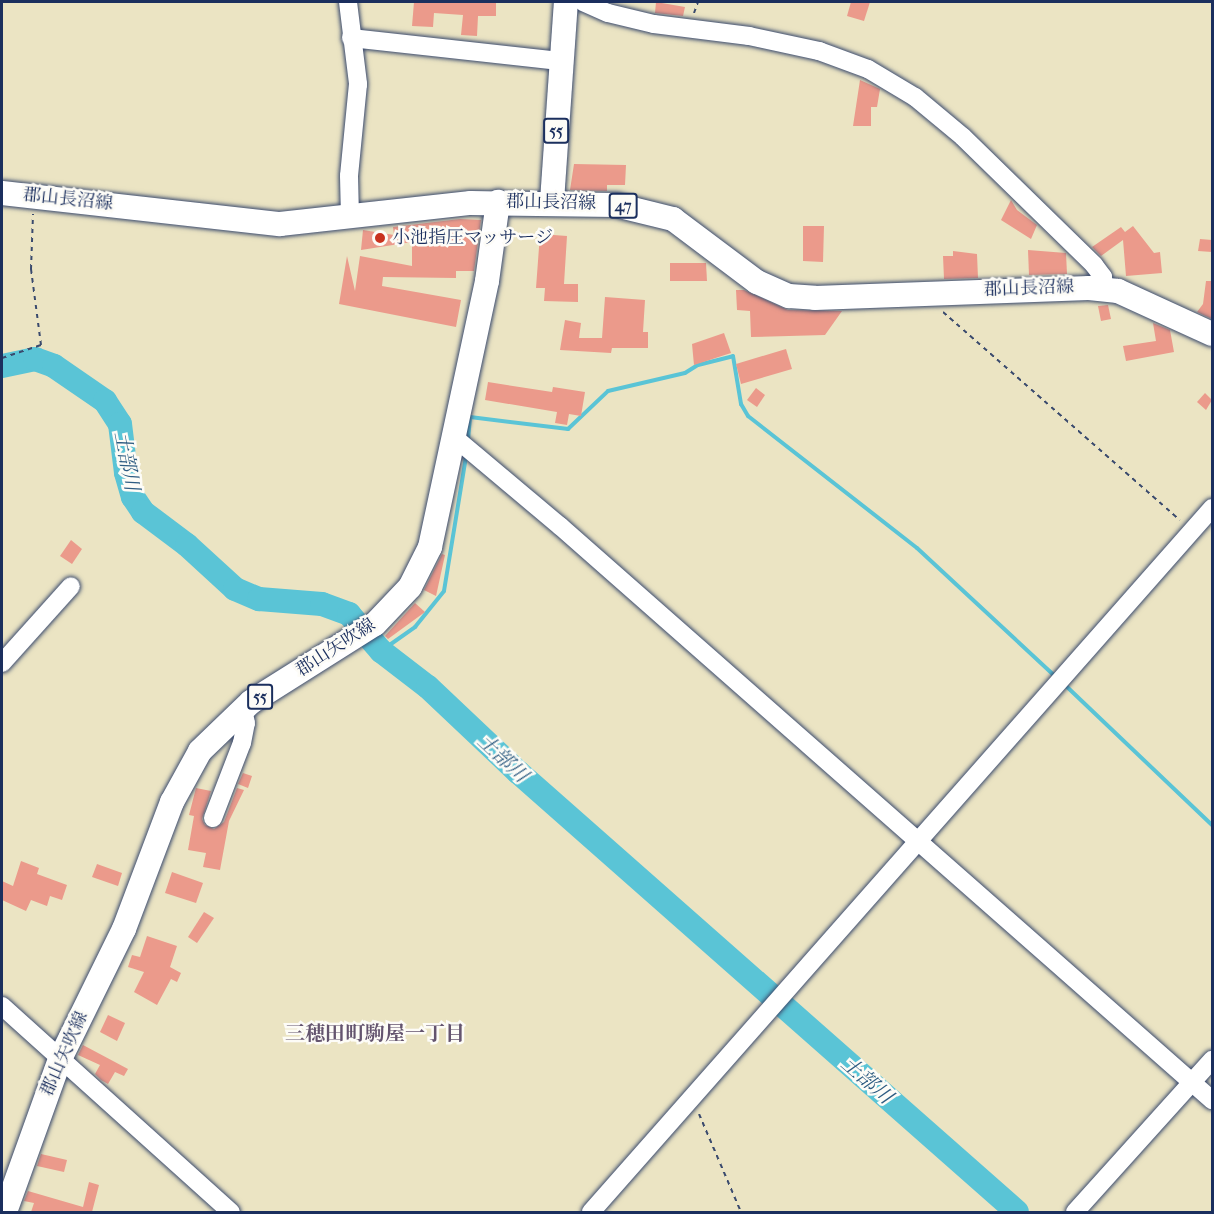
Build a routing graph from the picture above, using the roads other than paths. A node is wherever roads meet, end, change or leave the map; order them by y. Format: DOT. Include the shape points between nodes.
graph roads {
  1 [pos="348,2"];
  2 [pos="566,2"];
  3 [pos="583,2"];
  4 [pos="351,38"];
  5 [pos="560,61"];
  6 [pos="2,193"];
  7 [pos="552,201"];
  8 [pos="498,202"];
  9 [pos="350,218"];
  10 [pos="1104,289"];
  11 [pos="1212,334"];
  12 [pos="455,438"];
  13 [pos="1212,508"];
  14 [pos="71,586"];
  15 [pos="2,663"];
  16 [pos="243,710"];
  17 [pos="213,818"];
  18 [pos="918,843"];
  19 [pos="2,1006"];
  20 [pos="60,1059"];
  21 [pos="1212,1060"];
  22 [pos="1193,1082"];
  23 [pos="1212,1100"];
  24 [pos="4,1212"];
  25 [pos="231,1212"];
  26 [pos="591,1212"];
  27 [pos="1075,1212"];
  1 -- 4 [label="street"];
  2 -- 5 [label="main road, 55"];
  3 -- 10 [label="street" via="608,13 654,24 749,36 819,51 868,69 915,97 963,137 1094,265 1103,277"];
  4 -- 5 [label="street"];
  4 -- 9 [label="street" via="358,84 349,176"];
  5 -- 7 [label="main road, 55"];
  6 -- 9 [label="main road, 郡山長沼線 / 47" via="280,224"];
  7 -- 8 [label="main road, 郡山長沼線 / 47"];
  7 -- 10 [label="main road, 郡山長沼線 / 47" via="616,205 661,213 757,282 789,296 1048,287"];
  8 -- 9 [label="main road, 郡山長沼線 / 47"];
  8 -- 12 [label="main road, 郡山矢吹線 / 55"];
  10 -- 11 [label="main road, 郡山長沼線 / 47" via="1118,291"];
  12 -- 16 [label="main road, 郡山矢吹線 / 55" via="430,547 399,603 345,646"];
  12 -- 18 [label="street"];
  13 -- 18 [label="street"];
  14 -- 15 [label="street"];
  16 -- 17 [label="street" via="246,723 242,743"];
  16 -- 20 [label="main road, 郡山矢吹線 / 55" via="200,751 177,792 124,929"];
  18 -- 22 [label="street"];
  18 -- 26 [label="street"];
  19 -- 20 [label="street"];
  20 -- 24 [label="main road, 郡山矢吹線 / 55"];
  20 -- 25 [label="street"];
  21 -- 22 [label="street"];
  22 -- 23 [label="street"];
  22 -- 27 [label="street"];
}
